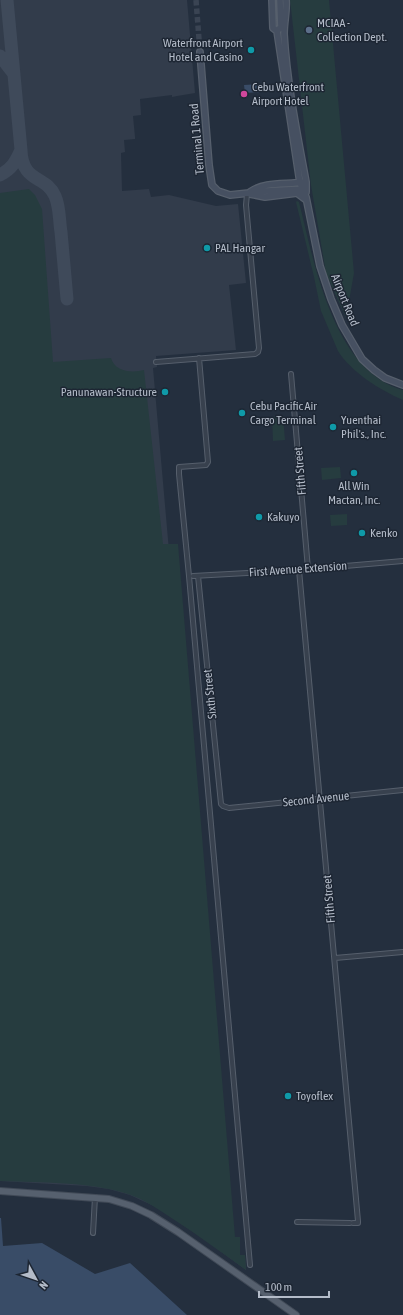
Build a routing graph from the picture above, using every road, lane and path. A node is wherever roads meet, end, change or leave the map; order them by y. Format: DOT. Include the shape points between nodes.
graph roads {
  1 [pos="272,0"];
  2 [pos="286,0"];
  3 [pos="280,1"];
  4 [pos="277,31"];
  5 [pos="200,52"];
  6 [pos="303,182"];
  7 [pos="304,189"];
  8 [pos="247,194"];
  9 [pos="306,199"];
  10 [pos="199,358"];
  11 [pos="156,362"];
  12 [pos="291,374"];
  13 [pos="403,385"];
  14 [pos="403,561"];
  15 [pos="308,569"];
  16 [pos="299,570"];
  17 [pos="196,576"];
  18 [pos="403,790"];
  19 [pos="320,799"];
  20 [pos="229,808"];
  21 [pos="403,952"];
  22 [pos="335,958"];
  23 [pos="0,1191"];
  24 [pos="95,1198"];
  25 [pos="297,1222"];
  26 [pos="93,1233"];
  27 [pos="250,1266"];
  28 [pos="296,1315"];
  1 -- 4 [label="street, Airport Road" via="273,28"];
  2 -- 6 [label="street, Airport Road" via="284,32"];
  3 -- 4 [label="street, Airport Road" via="281,27"];
  4 -- 6 [label="street, Airport Road"];
  5 -- 8 [label="street, Terminal 1 Road" via="212,185 218,191 230,195"];
  6 -- 7 [label="street, Airport Road"];
  6 -- 8 [label="street, Terminal 1 Road" via="258,187"];
  7 -- 8 [label="street, Terminal 1 Road"];
  7 -- 9 [label="street, Airport Road"];
  8 -- 9 [label="street, Terminal 1 Road" via="265,197 297,194"];
  8 -- 10 [label="street" via="258,352"];
  9 -- 13 [label="street, Airport Road" via="320,266 342,325 362,359 385,378"];
  10 -- 11 [label="street"];
  10 -- 27 [label="street" via="208,462 206,465 179,467 179,474"];
  12 -- 15 [label="street, Fifth Street"];
  14 -- 15 [label="street, First Avenue Extension"];
  15 -- 16 [label="street, First Avenue Extension"];
  16 -- 17 [label="street, First Avenue Extension"];
  16 -- 19 [label="street, Fifth Street"];
  17 -- 20 [label="street, Sixth Street" via="221,804"];
  18 -- 19 [label="street, Second Avenue"];
  19 -- 20 [label="street, Second Avenue"];
  19 -- 22 [label="street, Fifth Street"];
  21 -- 22 [label="street"];
  22 -- 25 [label="street, Fifth Street" via="358,1223"];
  23 -- 24 [label="main road"];
  24 -- 26 [label="street"];
  24 -- 28 [label="main road" via="109,1198 151,1214"];
}
